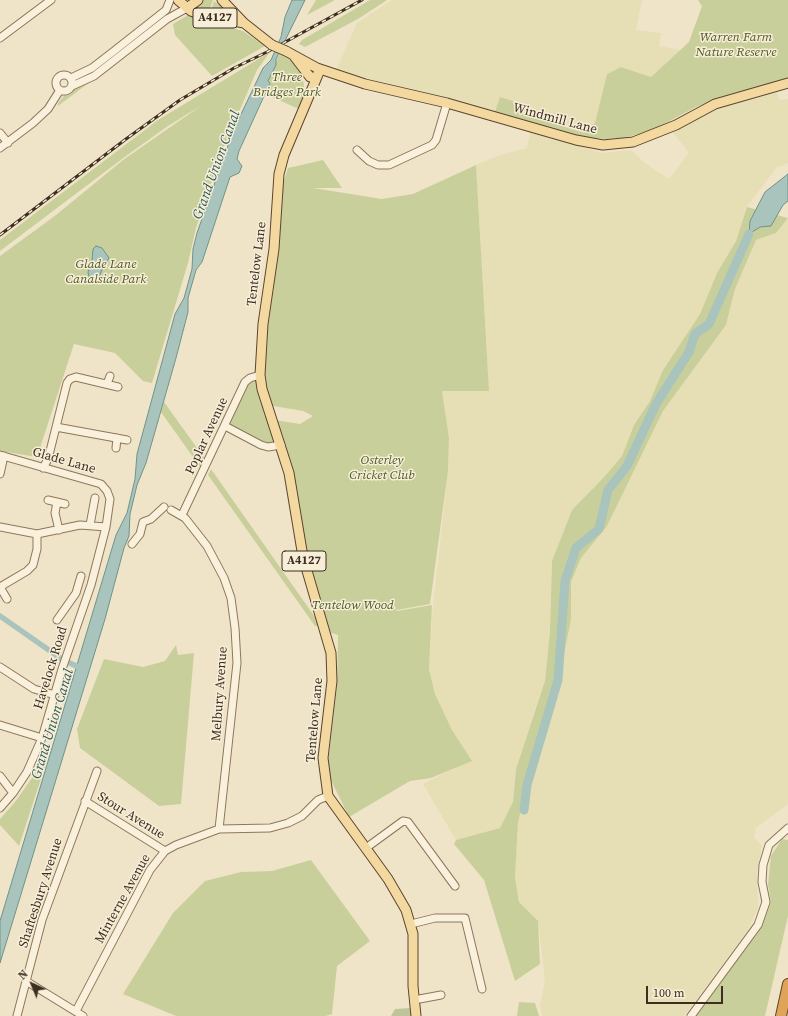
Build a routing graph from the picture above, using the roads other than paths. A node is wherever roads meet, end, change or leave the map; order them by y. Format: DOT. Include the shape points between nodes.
graph roads {
  1 [pos="51,0"];
  2 [pos="170,0"];
  3 [pos="178,0"];
  4 [pos="198,0"];
  5 [pos="217,0"];
  6 [pos="222,0"];
  7 [pos="187,8"];
  8 [pos="232,9"];
  9 [pos="244,23"];
  10 [pos="0,38"];
  11 [pos="314,73"];
  12 [pos="71,82"];
  13 [pos="788,83"];
  14 [pos="60,90"];
  15 [pos="446,103"];
  16 [pos="0,133"];
  17 [pos="8,142"];
  18 [pos="0,148"];
  19 [pos="357,150"];
  20 [pos="260,375"];
  21 [pos="110,376"];
  22 [pos="107,384"];
  23 [pos="118,387"];
  24 [pos="225,426"];
  25 [pos="56,427"];
  26 [pos="117,438"];
  27 [pos="127,440"];
  28 [pos="281,445"];
  29 [pos="116,448"];
  30 [pos="2,456"];
  31 [pos="43,468"];
  32 [pos="0,474"];
  33 [pos="95,498"];
  34 [pos="48,500"];
  35 [pos="57,502"];
  36 [pos="65,504"];
  37 [pos="182,516"];
  38 [pos="90,525"];
  39 [pos="0,527"];
  40 [pos="106,527"];
  41 [pos="59,530"];
  42 [pos="37,534"];
  43 [pos="132,544"];
  44 [pos="91,586"];
  45 [pos="0,587"];
  46 [pos="8,599"];
  47 [pos="57,620"];
  48 [pos="1,669"];
  49 [pos="55,695"];
  50 [pos="0,725"];
  51 [pos="42,738"];
  52 [pos="97,771"];
  53 [pos="0,776"];
  54 [pos="14,793"];
  55 [pos="328,796"];
  56 [pos="85,801"];
  57 [pos="0,808"];
  58 [pos="788,828"];
  59 [pos="219,829"];
  60 [pos="366,848"];
  61 [pos="165,851"];
  62 [pos="455,886"];
  63 [pos="411,924"];
  64 [pos="26,981"];
  65 [pos="788,984"];
  66 [pos="482,989"];
  67 [pos="441,995"];
  68 [pos="414,1000"];
  69 [pos="76,1011"];
  70 [pos="17,1016"];
  71 [pos="83,1016"];
  72 [pos="416,1016"];
  73 [pos="690,1016"];
  74 [pos="781,1016"];
  1 -- 10 [label="street"];
  2 -- 12 [label="street" via="166,10"];
  3 -- 7 [label="main road, A4127"];
  4 -- 7 [label="main road"];
  5 -- 8 [label="street"];
  6 -- 8 [label="main road, A4127"];
  7 -- 9 [label="main road, A4127" via="202,15"];
  7 -- 12 [label="street" via="167,19 94,76"];
  8 -- 9 [label="main road, A4127"];
  9 -- 11 [label="main road, A4127, bridge" via="272,45 290,53"];
  11 -- 15 [label="main road, Windmill Lane" via="334,73 365,84"];
  11 -- 20 [label="main road, Tentelow Lane / A4127" via="311,89 284,155 279,174 274,249 263,324"];
  12 -- 14 [label="street" via="66,91"];
  12 -- 14 [label="street" via="65,75 58,77 56,84"];
  13 -- 15 [label="main road, Windmill Lane" via="715,104 634,142 603,145 576,140"];
  14 -- 17 [label="street" via="48,109"];
  15 -- 19 [label="street" via="436,140 432,145 389,165 378,165 369,161"];
  16 -- 17 [label="street"];
  17 -- 18 [label="street"];
  20 -- 24 [label="street, Poplar Avenue" via="245,382"];
  20 -- 28 [label="main road, Tentelow Lane / A4127" via="262,389"];
  21 -- 22 [label="street"];
  22 -- 23 [label="street"];
  22 -- 25 [label="street" via="76,377 70,379"];
  24 -- 28 [label="street" via="262,445"];
  24 -- 37 [label="street, Poplar Avenue"];
  25 -- 26 [label="street"];
  25 -- 31 [label="street" via="48,459"];
  26 -- 27 [label="street"];
  26 -- 29 [label="street"];
  28 -- 55 [label="main road, Tentelow Lane / A4127" via="289,473 303,557 331,653 332,681 323,758"];
  30 -- 31 [label="street, Glade Lane"];
  30 -- 32 [label="street"];
  31 -- 40 [label="street, Glade Lane" via="104,486 110,499"];
  33 -- 38 [label="street"];
  34 -- 35 [label="street"];
  35 -- 36 [label="street"];
  35 -- 41 [label="street" via="55,513"];
  37 -- 43 [label="street, Melbury Avenue" via="168,509 143,522 140,534"];
  37 -- 59 [label="street, Melbury Avenue" via="192,526 217,563 231,598 235,628 237,663"];
  38 -- 40 [label="street"];
  38 -- 41 [label="street"];
  39 -- 42 [label="street"];
  40 -- 44 [label="street, Havelock Road"];
  41 -- 42 [label="street"];
  42 -- 45 [label="street" via="33,565"];
  44 -- 47 [label="street" via="80,579 76,593"];
  44 -- 49 [label="street, Havelock Road"];
  45 -- 46 [label="street"];
  48 -- 49 [label="street" via="34,689"];
  49 -- 51 [label="street, Havelock Road"];
  50 -- 51 [label="street"];
  51 -- 54 [label="street, Havelock Road"];
  52 -- 56 [label="street, Shaftesbury Avenue"];
  53 -- 54 [label="street"];
  54 -- 57 [label="street, Havelock Road"];
  55 -- 59 [label="street, Minterne Avenue" via="315,803 302,816 288,823 270,828"];
  55 -- 60 [label="main road, Tentelow Lane / A4127"];
  56 -- 61 [label="street, Stour Avenue"];
  56 -- 64 [label="street, Shaftesbury Avenue" via="42,920"];
  58 -- 73 [label="street" via="769,845 763,865 762,882 766,902 758,925"];
  59 -- 61 [label="street, Minterne Avenue"];
  60 -- 62 [label="street" via="403,821 408,822"];
  60 -- 63 [label="main road, Tentelow Lane / A4127" via="396,891"];
  61 -- 69 [label="street, Minterne Avenue" via="150,870"];
  63 -- 66 [label="street" via="435,918 465,918"];
  63 -- 68 [label="main road, Tentelow Lane / A4127" via="414,946"];
  64 -- 69 [label="street"];
  64 -- 70 [label="street, Shaftesbury Avenue"];
  65 -- 74 [label="highway"];
  67 -- 68 [label="street"];
  68 -- 72 [label="main road, Tentelow Lane / A4127"];
  69 -- 71 [label="street"];
}
